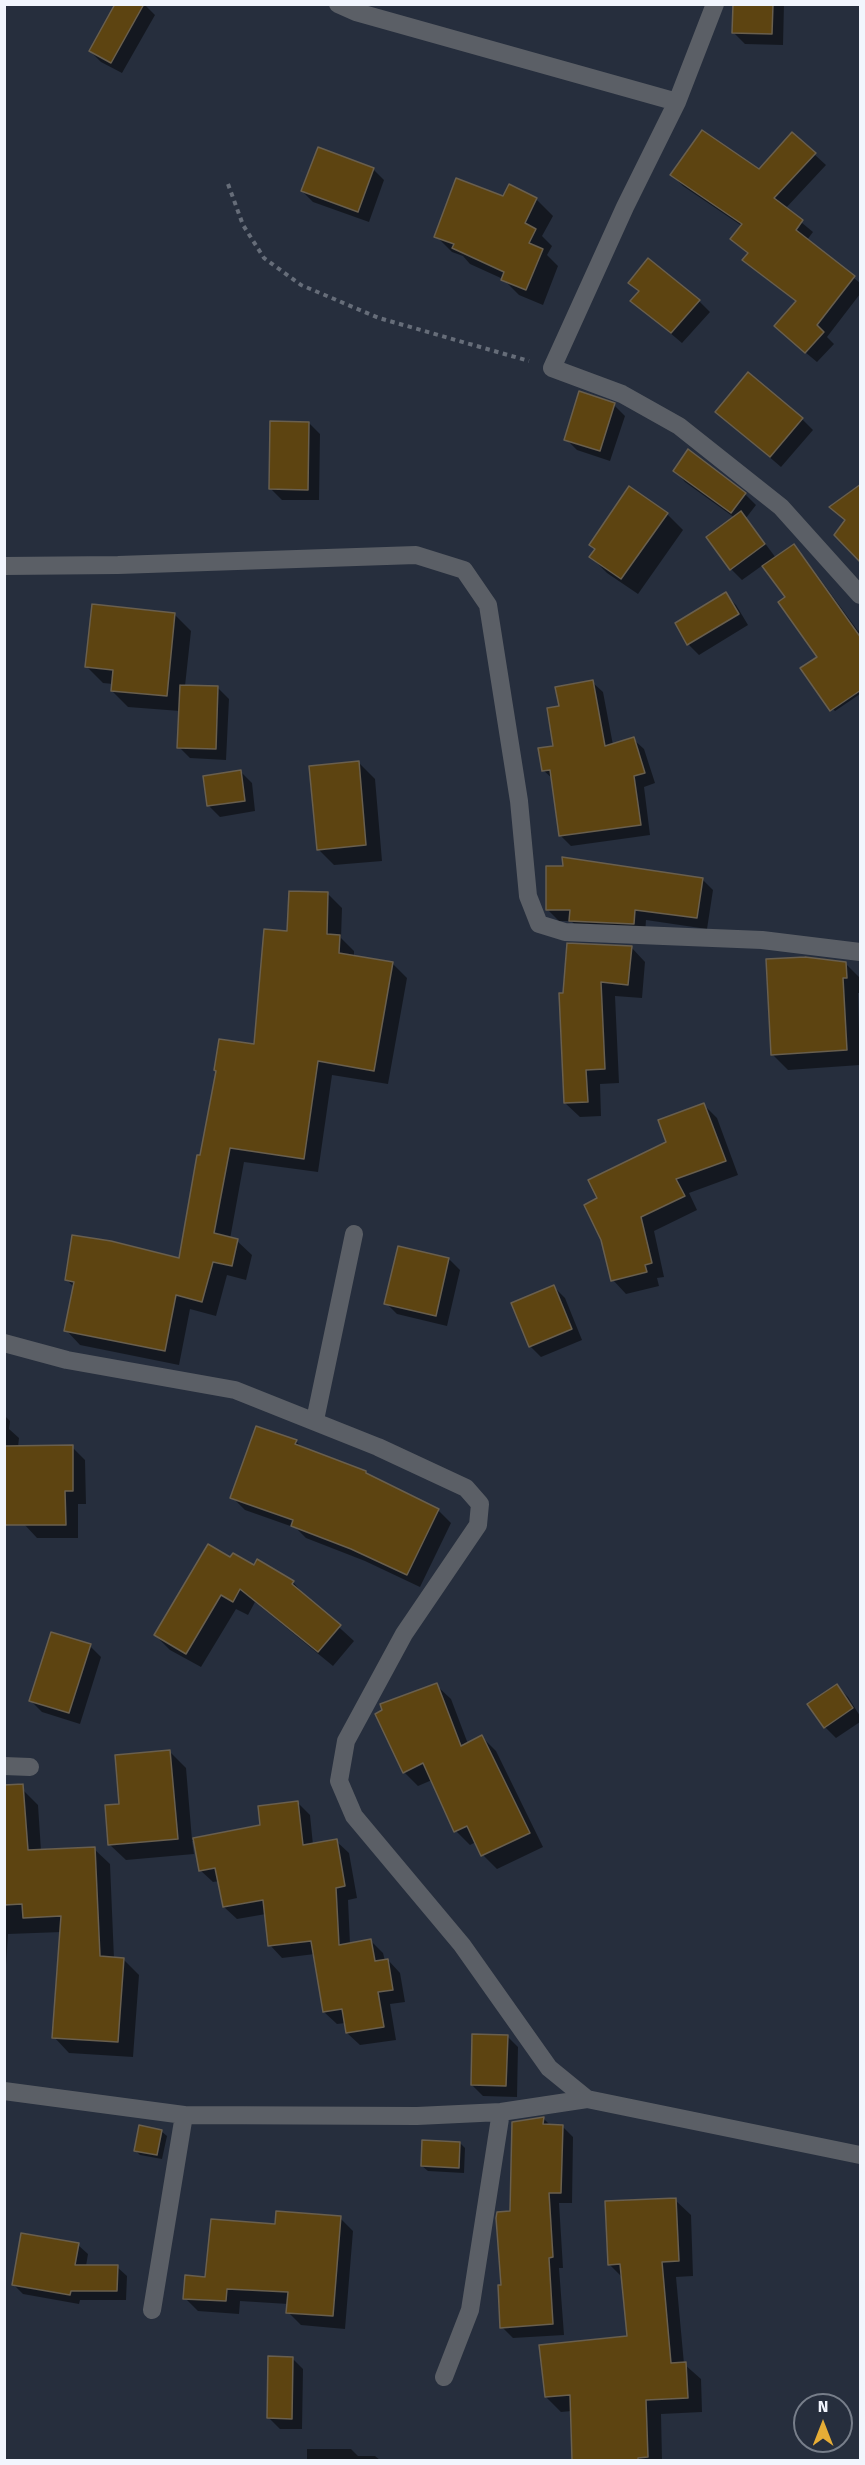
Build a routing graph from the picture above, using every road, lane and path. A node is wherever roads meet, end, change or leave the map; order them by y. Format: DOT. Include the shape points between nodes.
graph roads {
  1 [pos="338,4"];
  2 [pos="715,4"];
  3 [pos="677,102"];
  4 [pos="228,184"];
  5 [pos="552,368"];
  6 [pos="4,566"];
  7 [pos="861,595"];
  8 [pos="861,952"];
  9 [pos="354,1234"];
  10 [pos="4,1343"];
  11 [pos="315,1420"];
  12 [pos="4,1766"];
  13 [pos="30,1767"];
  14 [pos="4,2091"];
  15 [pos="587,2099"];
  16 [pos="501,2112"];
  17 [pos="184,2115"];
  18 [pos="861,2155"];
  19 [pos="152,2310"];
  20 [pos="444,2377"];
  1 -- 3 [label="street"];
  2 -- 3 [label="street"];
  3 -- 5 [label="street"];
  4 -- 5 [label="path" via="243,225 264,258 301,285 379,318"];
  5 -- 7 [label="street" via="622,394 679,426 781,507"];
  6 -- 8 [label="street" via="416,555 464,570 488,605 519,801 528,896 539,924 566,932 762,940"];
  9 -- 11 [label="street"];
  10 -- 11 [label="street" via="67,1360 235,1390"];
  11 -- 15 [label="street" via="466,1488 480,1504 478,1525 404,1634 346,1741 339,1781 354,1816 462,1945 549,2068"];
  12 -- 13 [label="street"];
  14 -- 17 [label="street"];
  15 -- 16 [label="street"];
  15 -- 18 [label="street"];
  16 -- 17 [label="street" via="417,2116"];
  16 -- 20 [label="street" via="470,2310"];
  17 -- 19 [label="street"];
}
